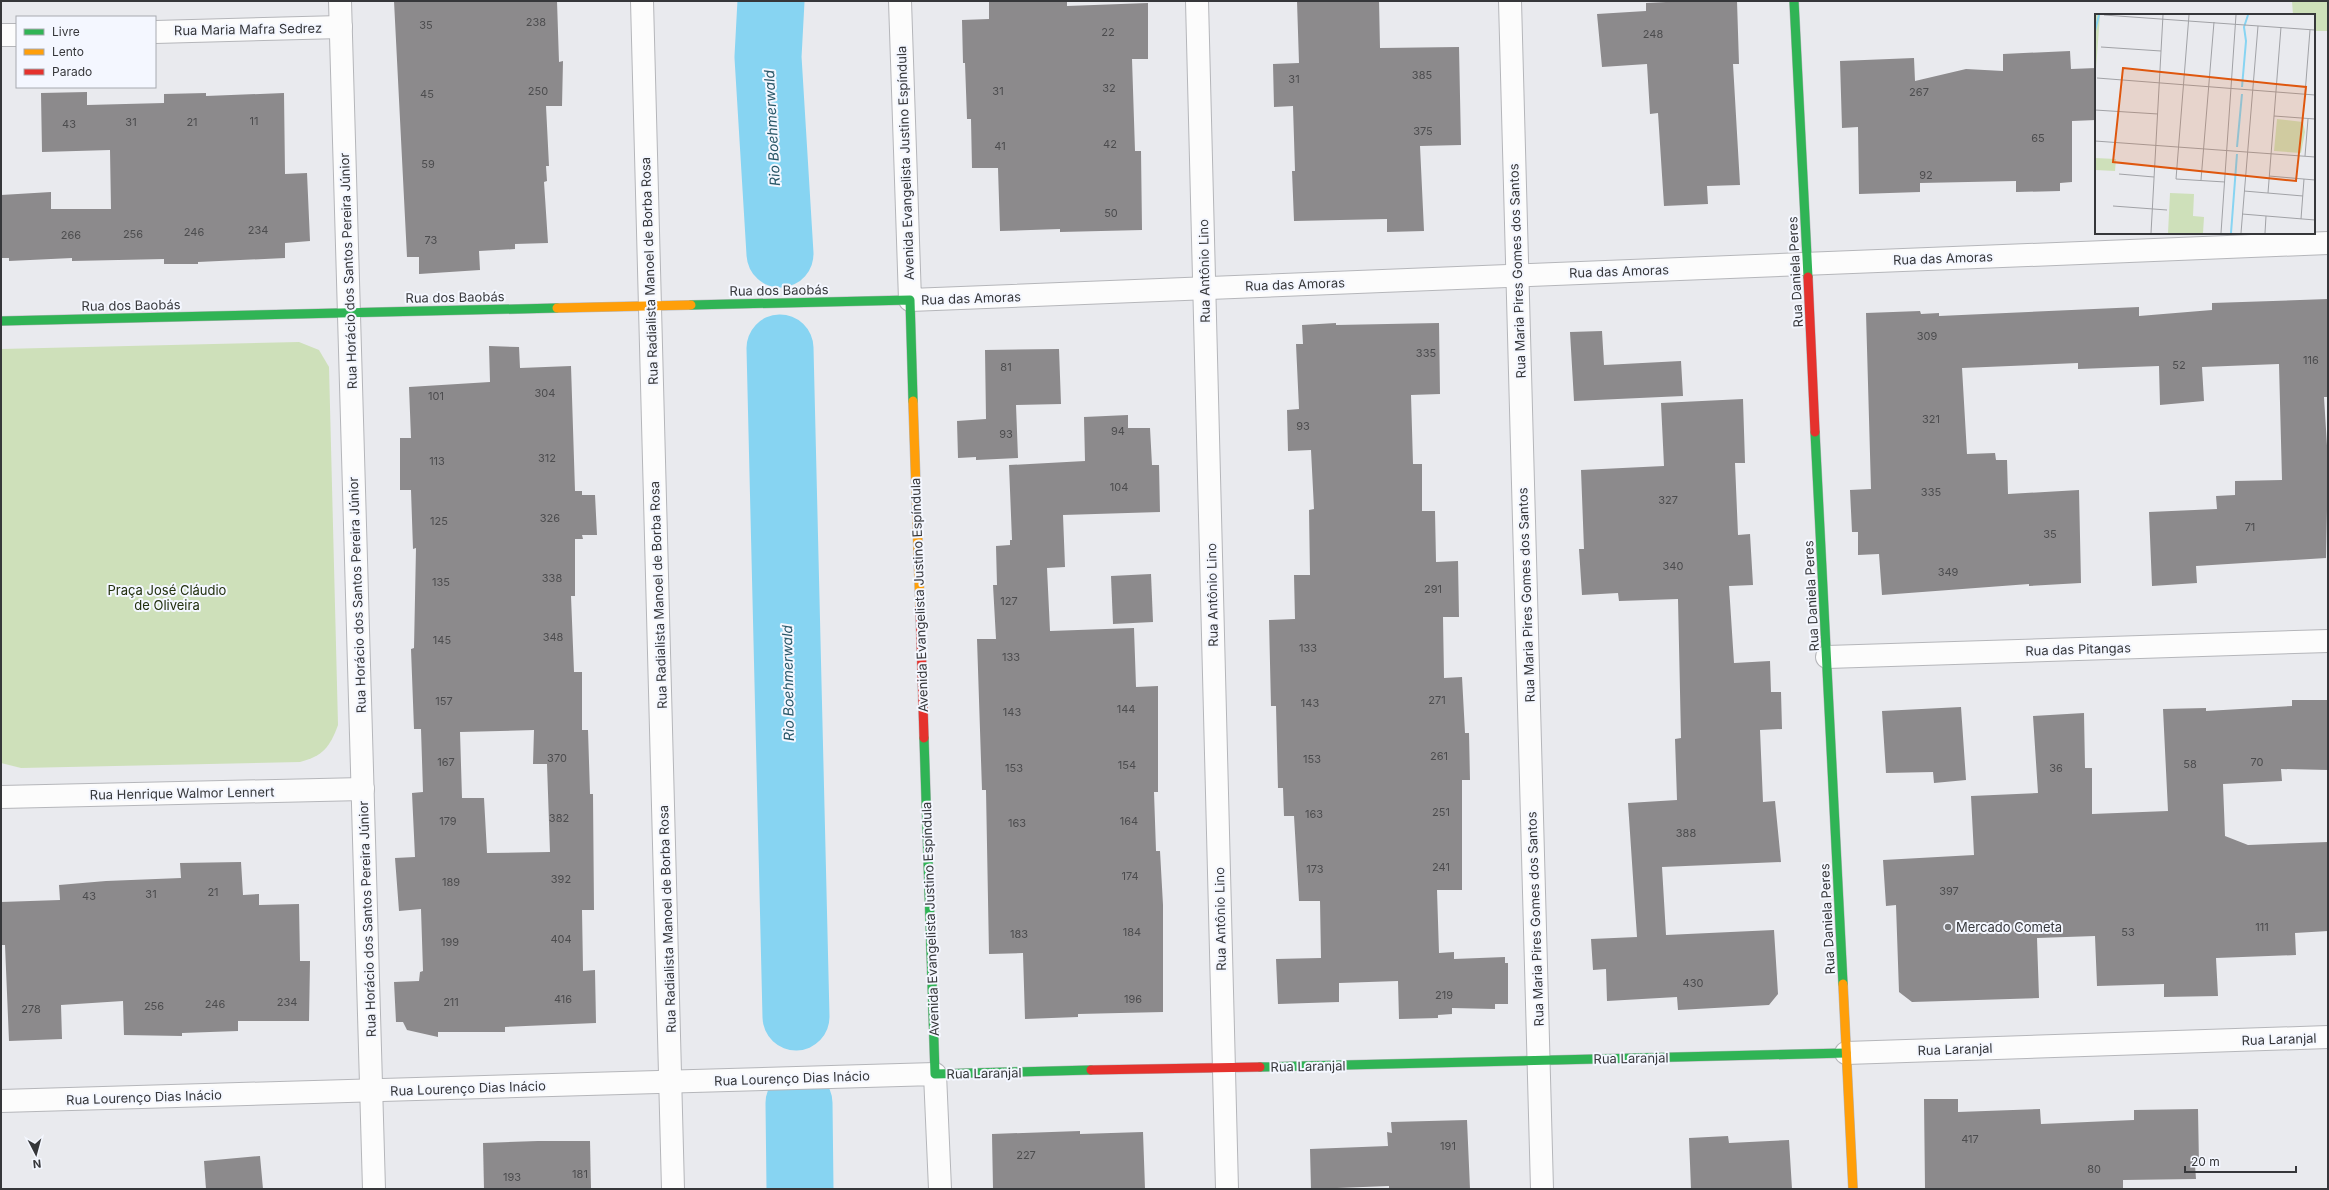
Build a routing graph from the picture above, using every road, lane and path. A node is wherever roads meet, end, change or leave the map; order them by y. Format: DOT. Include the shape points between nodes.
graph roads {
  1 [pos="340,1"];
  2 [pos="642,1"];
  3 [pos="900,1"];
  4 [pos="1197,1"];
  5 [pos="1510,1"];
  6 [pos="1794,1"];
  7 [pos="341,27"];
  8 [pos="156,32"];
  9 [pos="1,35"];
  10 [pos="16,35"];
  11 [pos="2328,243"];
  12 [pos="1808,264"];
  13 [pos="1517,275"];
  14 [pos="1204,288"];
  15 [pos="910,300"];
  16 [pos="650,306"];
  17 [pos="349,313"];
  18 [pos="1,321"];
  19 [pos="2328,641"];
  20 [pos="1827,657"];
  21 [pos="363,789"];
  22 [pos="1,797"];
  23 [pos="2328,1037"];
  24 [pos="1846,1053"];
  25 [pos="1539,1060"];
  26 [pos="1224,1068"];
  27 [pos="935,1074"];
  28 [pos="671,1081"];
  29 [pos="371,1090"];
  30 [pos="1,1101"];
  31 [pos="374,1189"];
  32 [pos="673,1189"];
  33 [pos="940,1189"];
  34 [pos="1227,1189"];
  35 [pos="1542,1189"];
  36 [pos="1853,1189"];
  1 -- 7 [label="street, Rua Horácio dos Santos Pereira Júnior"];
  2 -- 16 [label="street, Rua Radialista Manoel de Borba Rosa"];
  3 -- 15 [label="street, Avenida Evangelista Justino Espíndula"];
  4 -- 14 [label="street, Rua Antônio Lino"];
  5 -- 13 [label="street, Rua Maria Pires Gomes dos Santos"];
  6 -- 12 [label="street, Rua Daniela Peres"];
  7 -- 8 [label="street, Rua Maria Mafra Sedrez"];
  7 -- 17 [label="street, Rua Horácio dos Santos Pereira Júnior"];
  9 -- 10 [label="street"];
  11 -- 12 [label="street, Rua das Amoras"];
  12 -- 13 [label="street, Rua das Amoras"];
  12 -- 20 [label="street, Rua Daniela Peres"];
  13 -- 14 [label="street, Rua das Amoras"];
  13 -- 25 [label="street, Rua Maria Pires Gomes dos Santos"];
  14 -- 15 [label="street, Rua das Amoras"];
  14 -- 26 [label="street, Rua Antônio Lino"];
  15 -- 16 [label="street, Rua dos Baobás"];
  15 -- 27 [label="street, Avenida Evangelista Justino Espíndula"];
  16 -- 17 [label="street, Rua dos Baobás"];
  16 -- 28 [label="street, Rua Radialista Manoel de Borba Rosa"];
  17 -- 18 [label="street, Rua dos Baobás"];
  17 -- 21 [label="street, Rua Horácio dos Santos Pereira Júnior"];
  19 -- 20 [label="street, Rua das Pitangas"];
  20 -- 24 [label="street, Rua Daniela Peres"];
  21 -- 22 [label="street, Rua Henrique Walmor Lennert"];
  21 -- 29 [label="street, Rua Horácio dos Santos Pereira Júnior"];
  23 -- 24 [label="street, Rua Laranjal"];
  24 -- 25 [label="street, Rua Laranjal"];
  24 -- 36 [label="street, Rua Daniela Peres"];
  25 -- 26 [label="street, Rua Laranjal"];
  25 -- 35 [label="street, Rua Maria Pires Gomes dos Santos"];
  26 -- 27 [label="street, Rua Laranjal"];
  26 -- 34 [label="street, Rua Antônio Lino"];
  27 -- 28 [label="street, Rua Lourenço Dias Inácio"];
  27 -- 33 [label="street, Avenida Evangelista Justino Espíndula"];
  28 -- 29 [label="street, Rua Lourenço Dias Inácio"];
  28 -- 32 [label="street, Rua Radialista Manoel de Borba Rosa"];
  29 -- 30 [label="street, Rua Lourenço Dias Inácio"];
  29 -- 31 [label="street, Rua Horácio dos Santos Pereira Júnior"];
}
